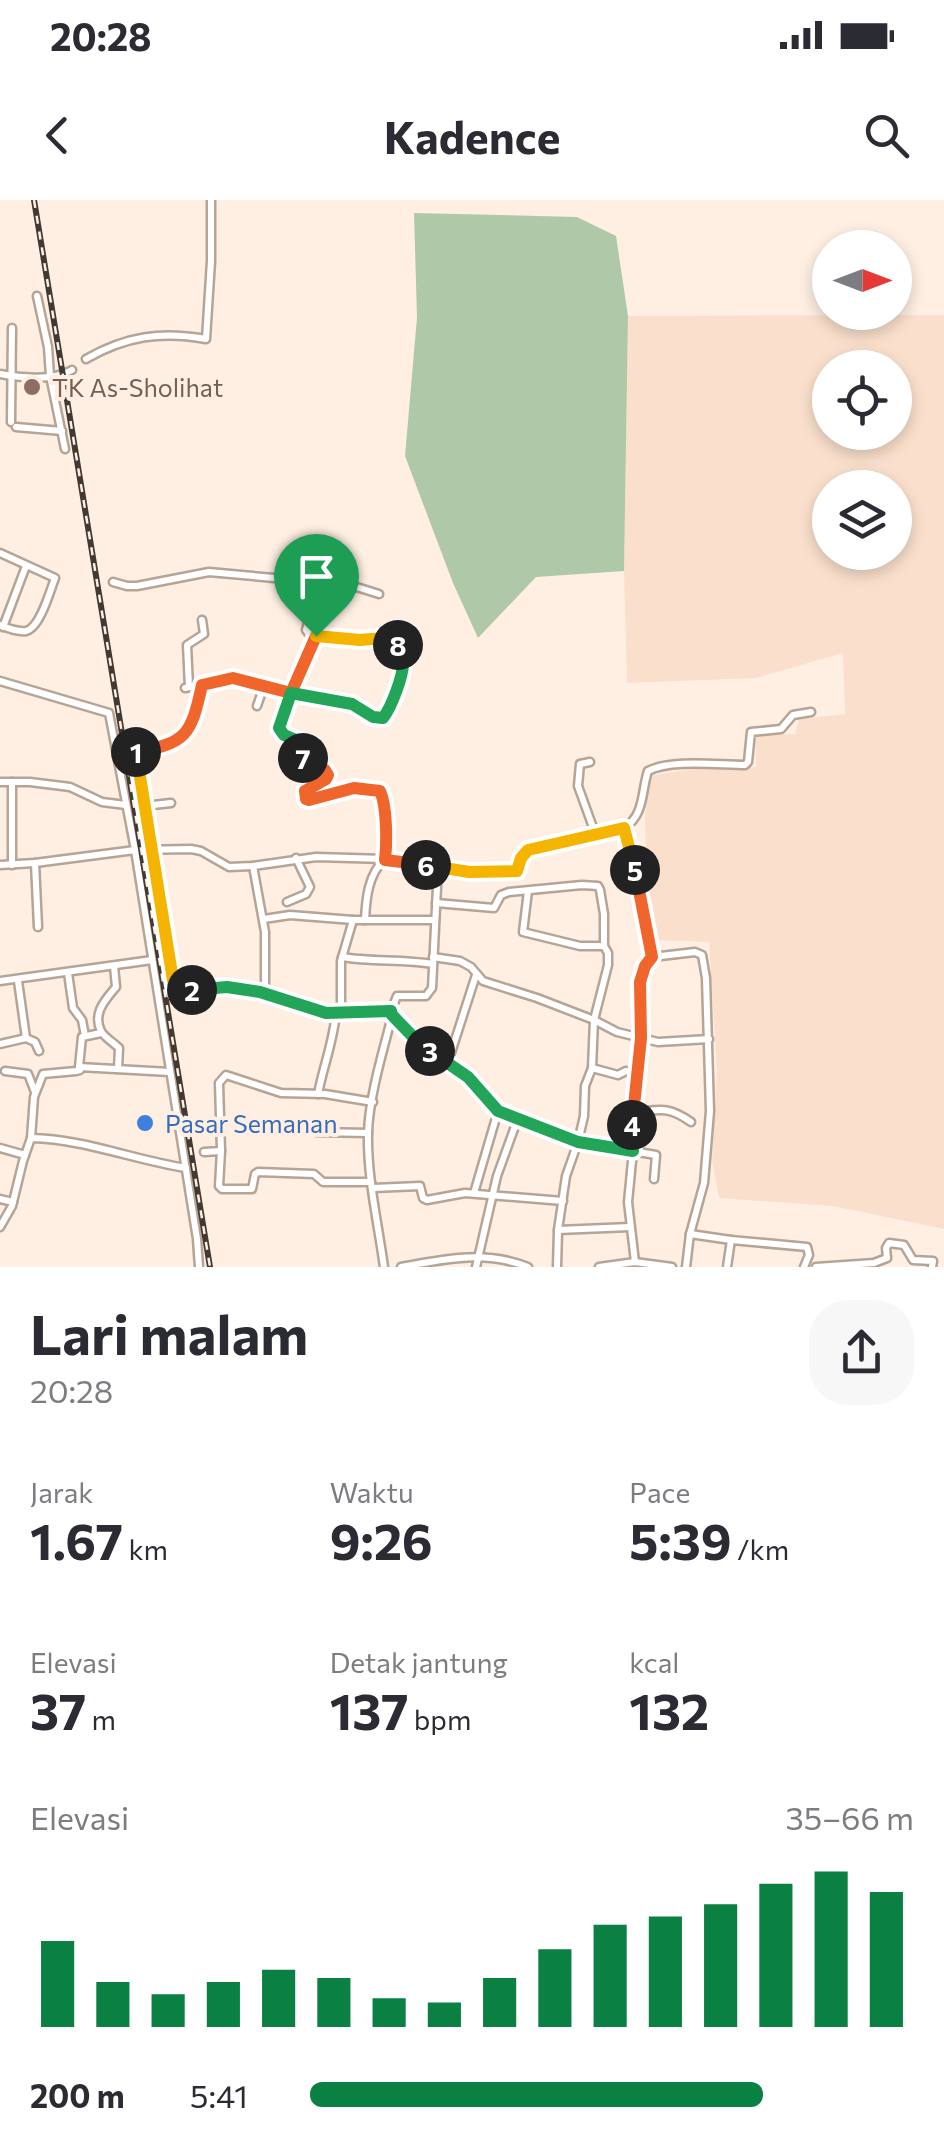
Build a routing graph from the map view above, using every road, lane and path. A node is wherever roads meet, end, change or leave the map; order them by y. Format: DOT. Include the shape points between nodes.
graph roads {
  1 [pos="211,200"];
  2 [pos="37,296"];
  3 [pos="12,328"];
  4 [pos="86,359"];
  5 [pos="72,370"];
  6 [pos="0,374"];
  7 [pos="10,376"];
  8 [pos="50,376"];
  9 [pos="62,431"];
  10 [pos="66,449"];
  11 [pos="0,554"];
  12 [pos="26,566"];
  13 [pos="315,574"];
  14 [pos="112,582"];
  15 [pos="379,594"];
  16 [pos="202,620"];
  17 [pos="1,626"];
  18 [pos="316,636"];
  19 [pos="0,681"];
  20 [pos="202,685"];
  21 [pos="264,686"];
  22 [pos="291,693"];
  23 [pos="257,706"];
  24 [pos="811,712"];
  25 [pos="590,762"];
  26 [pos="0,782"];
  27 [pos="12,782"];
  28 [pos="172,803"];
  29 [pos="126,805"];
  30 [pos="144,806"];
  31 [pos="624,828"];
  32 [pos="595,833"];
  33 [pos="150,848"];
  34 [pos="135,850"];
  35 [pos="296,858"];
  36 [pos="385,860"];
  37 [pos="35,863"];
  38 [pos="12,865"];
  39 [pos="0,866"];
  40 [pos="253,866"];
  41 [pos="438,867"];
  42 [pos="528,891"];
  43 [pos="286,902"];
  44 [pos="436,902"];
  45 [pos="264,919"];
  46 [pos="353,920"];
  47 [pos="364,920"];
  48 [pos="435,920"];
  49 [pos="38,927"];
  50 [pos="604,946"];
  51 [pos="342,956"];
  52 [pos="652,957"];
  53 [pos="152,960"];
  54 [pos="433,960"];
  55 [pos="114,966"];
  56 [pos="68,973"];
  57 [pos="476,974"];
  58 [pos="18,980"];
  59 [pos="0,981"];
  60 [pos="265,994"];
  61 [pos="338,1012"];
  62 [pos="391,1013"];
  63 [pos="594,1020"];
  64 [pos="101,1033"];
  65 [pos="85,1036"];
  66 [pos="26,1038"];
  67 [pos="641,1038"];
  68 [pos="710,1039"];
  69 [pos="0,1044"];
  70 [pos="39,1050"];
  71 [pos="448,1062"];
  72 [pos="79,1067"];
  73 [pos="592,1068"];
  74 [pos="118,1069"];
  75 [pos="6,1072"];
  76 [pos="170,1072"];
  77 [pos="638,1072"];
  78 [pos="35,1092"];
  79 [pos="318,1094"];
  80 [pos="373,1102"];
  81 [pos="498,1111"];
  82 [pos="632,1113"];
  83 [pos="518,1118"];
  84 [pos="691,1122"];
  85 [pos="316,1132"];
  86 [pos="368,1133"];
  87 [pos="32,1138"];
  88 [pos="578,1142"];
  89 [pos="0,1148"];
  90 [pos="221,1151"];
  91 [pos="633,1151"];
  92 [pos="204,1152"];
  93 [pos="25,1155"];
  94 [pos="186,1168"];
  95 [pos="654,1179"];
  96 [pos="372,1185"];
  97 [pos="474,1193"];
  98 [pos="494,1196"];
  99 [pos="0,1199"];
  100 [pos="563,1201"];
  101 [pos="13,1202"];
  102 [pos="0,1227"];
  103 [pos="630,1227"];
  104 [pos="558,1230"];
  105 [pos="690,1234"];
  106 [pos="731,1240"];
  107 [pos="478,1256"];
  108 [pos="634,1262"];
  109 [pos="887,1263"];
  110 [pos="651,1265"];
  111 [pos="198,1267"];
  112 [pos="384,1267"];
  113 [pos="400,1267"];
  114 [pos="476,1267"];
  115 [pos="528,1267"];
  116 [pos="558,1267"];
  117 [pos="599,1267"];
  118 [pos="672,1267"];
  119 [pos="686,1267"];
  120 [pos="728,1267"];
  121 [pos="804,1267"];
  122 [pos="816,1267"];
  123 [pos="932,1267"];
  1 -- 4 [label="street" via="206,339 150,336"];
  2 -- 8 [label="street"];
  3 -- 7 [label="street"];
  5 -- 8 [label="street"];
  6 -- 7 [label="street"];
  7 -- 8 [label="street"];
  7 -- 9 [label="street" via="14,424"];
  8 -- 9 [label="street"];
  9 -- 10 [label="street"];
  11 -- 12 [label="street"];
  12 -- 17 [label="street"];
  12 -- 17 [label="street" via="55,578 41,614 27,631"];
  13 -- 14 [label="street" via="302,568 274,578 209,572 142,585"];
  13 -- 15 [label="street"];
  13 -- 18 [label="street" via="306,630"];
  16 -- 20 [label="street" via="204,634 187,645 187,688"];
  18 -- 22 [label="street"];
  18 -- 22 [label="street" via="384,638 399,646 403,667 388,712 373,717"];
  19 -- 29 [label="street" via="108,713"];
  20 -- 21 [label="street" via="233,678"];
  20 -- 30 [label="street" via="186,734 136,753"];
  21 -- 22 [label="street"];
  21 -- 23 [label="street"];
  22 -- 36 [label="street" via="280,732 303,743 304,764 328,775 305,791 306,799 354,788 380,791"];
  24 -- 31 [label="street" via="793,715 781,728 751,732 745,765 648,771 641,808"];
  25 -- 32 [label="street" via="580,764 577,784"];
  26 -- 27 [label="street"];
  27 -- 29 [label="street" via="70,787"];
  27 -- 38 [label="street"];
  28 -- 30 [label="street"];
  29 -- 34 [label="street"];
  30 -- 33 [label="street"];
  31 -- 32 [label="street"];
  31 -- 52 [label="street"];
  32 -- 41 [label="street" via="528,850 517,871"];
  33 -- 34 [label="street"];
  33 -- 40 [label="street" via="191,849 230,866"];
  33 -- 60 [label="street" via="175,991 227,987"];
  34 -- 37 [label="street"];
  34 -- 53 [label="street"];
  35 -- 36 [label="street"];
  35 -- 40 [label="street"];
  35 -- 43 [label="street" via="310,887"];
  36 -- 41 [label="street"];
  36 -- 47 [label="street" via="371,881"];
  37 -- 38 [label="street"];
  37 -- 49 [label="street"];
  38 -- 39 [label="street"];
  40 -- 45 [label="street"];
  41 -- 44 [label="street"];
  42 -- 44 [label="street" via="504,894 494,908"];
  42 -- 50 [label="street" via="524,932"];
  42 -- 50 [label="street" via="598,886"];
  44 -- 48 [label="street"];
  45 -- 46 [label="street"];
  45 -- 60 [label="street"];
  46 -- 47 [label="street"];
  46 -- 51 [label="street"];
  47 -- 48 [label="street"];
  48 -- 54 [label="street"];
  50 -- 63 [label="street" via="608,965"];
  51 -- 54 [label="street"];
  51 -- 61 [label="street"];
  52 -- 67 [label="street" via="640,982"];
  52 -- 68 [label="street" via="702,955"];
  53 -- 55 [label="street"];
  53 -- 76 [label="street"];
  54 -- 57 [label="street" via="460,961"];
  54 -- 62 [label="street" via="430,994 397,996"];
  55 -- 56 [label="street"];
  55 -- 64 [label="street" via="114,991 100,1007"];
  56 -- 58 [label="street"];
  56 -- 65 [label="street"];
  57 -- 63 [label="street"];
  57 -- 71 [label="street"];
  58 -- 59 [label="street"];
  58 -- 66 [label="street"];
  60 -- 61 [label="street"];
  61 -- 62 [label="street"];
  61 -- 79 [label="street"];
  62 -- 71 [label="street"];
  62 -- 80 [label="street"];
  63 -- 67 [label="street"];
  63 -- 73 [label="street"];
  64 -- 65 [label="street"];
  64 -- 74 [label="street" via="119,1046"];
  65 -- 72 [label="street"];
  66 -- 69 [label="street"];
  66 -- 70 [label="street"];
  67 -- 68 [label="street"];
  67 -- 77 [label="street"];
  68 -- 105 [label="street" via="704,1182"];
  71 -- 81 [label="street"];
  72 -- 74 [label="street"];
  72 -- 78 [label="street" via="44,1074"];
  73 -- 77 [label="street"];
  73 -- 88 [label="street"];
  74 -- 76 [label="street"];
  75 -- 78 [label="street" via="28,1074"];
  76 -- 94 [label="street"];
  77 -- 82 [label="street"];
  78 -- 87 [label="street"];
  79 -- 80 [label="street"];
  79 -- 90 [label="street" via="281,1093 224,1076"];
  80 -- 86 [label="street"];
  81 -- 83 [label="street"];
  81 -- 97 [label="street"];
  82 -- 84 [label="street" via="664,1109"];
  82 -- 91 [label="street"];
  83 -- 88 [label="street"];
  83 -- 98 [label="street"];
  85 -- 86 [label="street"];
  86 -- 96 [label="street"];
  87 -- 93 [label="street"];
  87 -- 94 [label="street"];
  88 -- 91 [label="street"];
  88 -- 100 [label="street"];
  89 -- 93 [label="street"];
  90 -- 92 [label="street"];
  90 -- 96 [label="street" via="222,1189 252,1189 258,1172"];
  91 -- 95 [label="street" via="656,1155"];
  91 -- 103 [label="street"];
  93 -- 101 [label="street"];
  94 -- 111 [label="street"];
  96 -- 97 [label="street" via="418,1185 427,1200"];
  96 -- 112 [label="street"];
  97 -- 98 [label="street"];
  98 -- 100 [label="street"];
  98 -- 107 [label="street"];
  99 -- 101 [label="street"];
  100 -- 104 [label="street"];
  101 -- 102 [label="street"];
  103 -- 104 [label="street"];
  103 -- 108 [label="street"];
  104 -- 116 [label="street"];
  105 -- 106 [label="street"];
  105 -- 119 [label="street"];
  106 -- 120 [label="street"];
  106 -- 121 [label="street" via="806,1247"];
  107 -- 113 [label="street"];
  107 -- 114 [label="street"];
  107 -- 115 [label="street"];
  108 -- 110 [label="street"];
  108 -- 117 [label="street"];
  109 -- 122 [label="street"];
  109 -- 123 [label="street" via="889,1243 904,1245 912,1260 933,1261"];
  110 -- 118 [label="street"];
}
